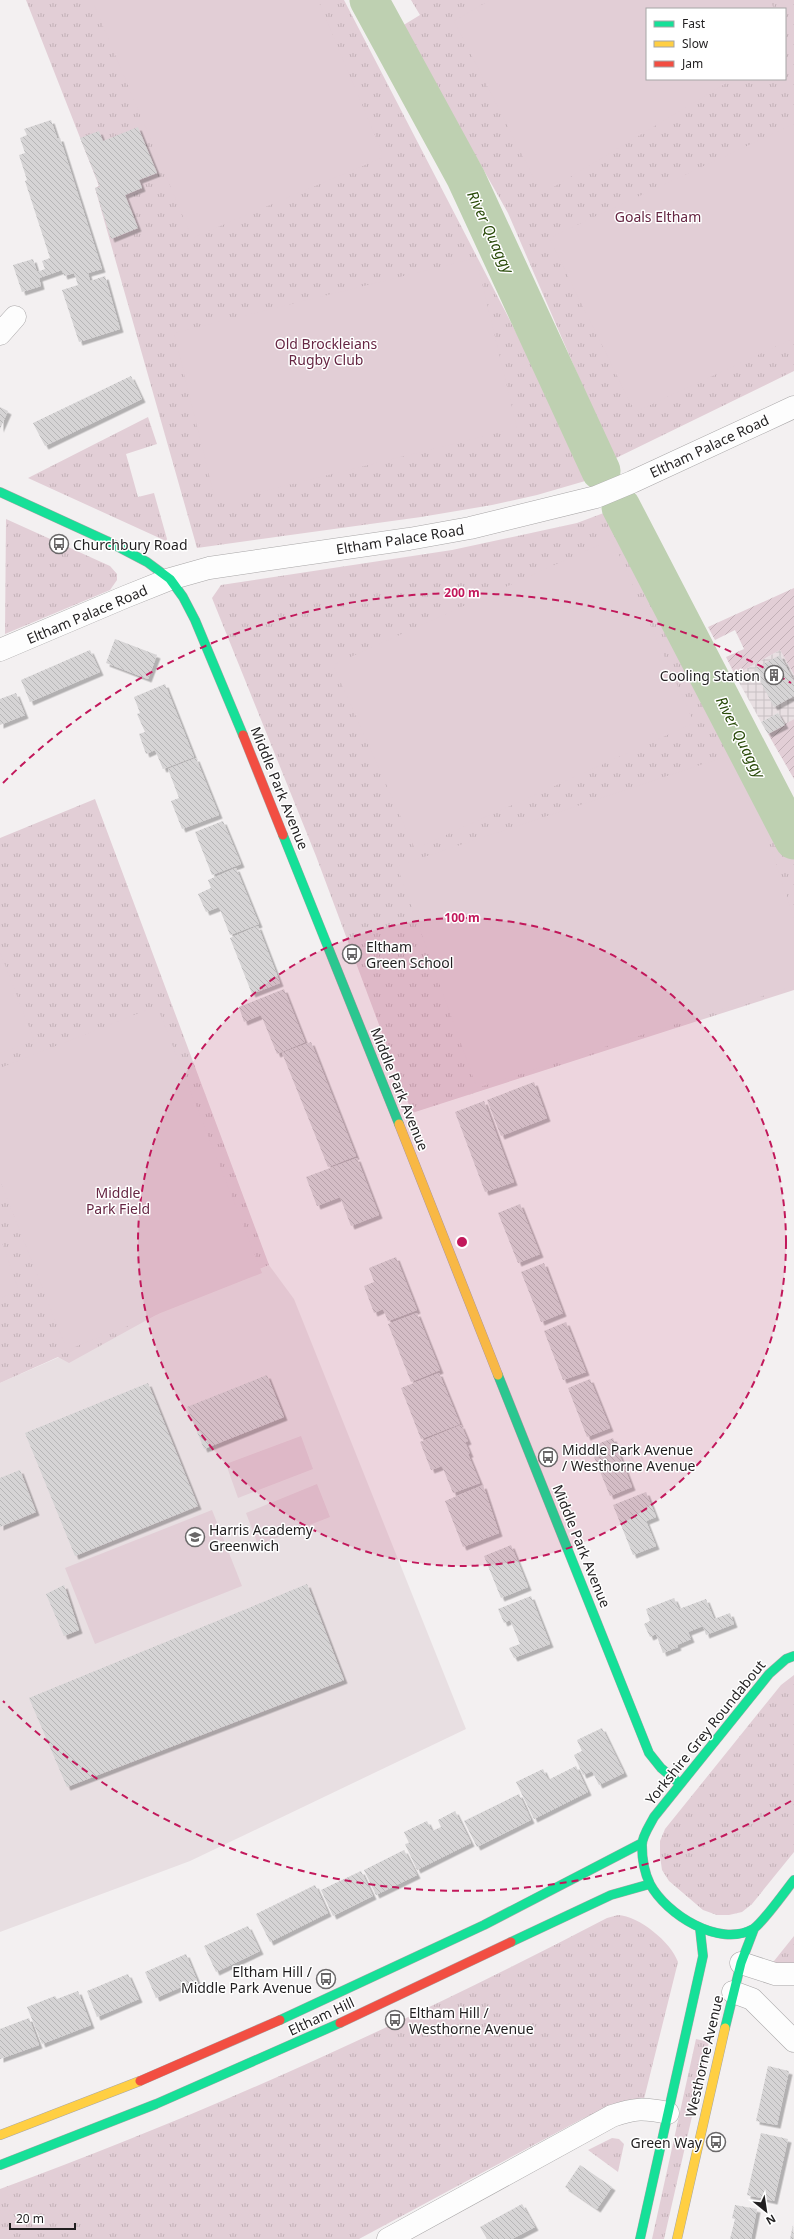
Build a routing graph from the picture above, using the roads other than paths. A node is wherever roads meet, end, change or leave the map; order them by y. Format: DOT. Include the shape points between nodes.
graph roads {
  1 [pos="15,317"];
  2 [pos="0,334"];
  3 [pos="794,406"];
  4 [pos="0,492"];
  5 [pos="170,579"];
  6 [pos="0,650"];
  7 [pos="794,1644"];
  8 [pos="790,1657"];
  9 [pos="680,1782"];
  10 [pos="642,1843"];
  11 [pos="794,1880"];
  12 [pos="650,1884"];
  13 [pos="700,1929"];
  14 [pos="754,1929"];
  15 [pos="741,1963"];
  16 [pos="794,1974"];
  17 [pos="733,1992"];
  18 [pos="794,2041"];
  19 [pos="668,2113"];
  20 [pos="0,2135"];
  21 [pos="0,2165"];
  22 [pos="388,2239"];
  23 [pos="640,2239"];
  24 [pos="676,2239"];
  1 -- 2 [label="street"];
  3 -- 5 [label="street, Eltham Palace Road" via="596,497 470,528 209,568"];
  4 -- 5 [label="main road, Middle Park Avenue" via="107,541 147,562"];
  5 -- 6 [label="street, Eltham Palace Road"];
  5 -- 9 [label="main road, Middle Park Avenue" via="195,620 228,696 649,1753 661,1768"];
  7 -- 8 [label="main road"];
  8 -- 9 [label="main road, Yorkshire Grey Roundabout" via="769,1674"];
  9 -- 10 [label="main road, Yorkshire Grey Roundabout" via="654,1816"];
  10 -- 12 [label="main road, Yorkshire Grey Roundabout" via="644,1868"];
  10 -- 20 [label="main road, Eltham Hill" via="494,1919 242,2037 117,2091"];
  11 -- 14 [label="main road"];
  12 -- 13 [label="main road, Yorkshire Grey Roundabout" via="664,1903"];
  12 -- 21 [label="main road, Eltham Hill" via="611,1895 251,2064 131,2115"];
  13 -- 14 [label="main road, Yorkshire Grey Roundabout" via="720,1934 738,1934"];
  13 -- 19 [label="main road, Westhorne Avenue" via="704,1956"];
  14 -- 15 [label="main road, Westhorne Avenue"];
  15 -- 16 [label="street" via="775,1974"];
  15 -- 17 [label="main road, Westhorne Avenue"];
  17 -- 18 [label="street" via="752,1999"];
  17 -- 24 [label="main road, Westhorne Avenue"];
  19 -- 22 [label="street" via="644,2108 631,2109 612,2116"];
  19 -- 23 [label="main road, Westhorne Avenue"];
}
